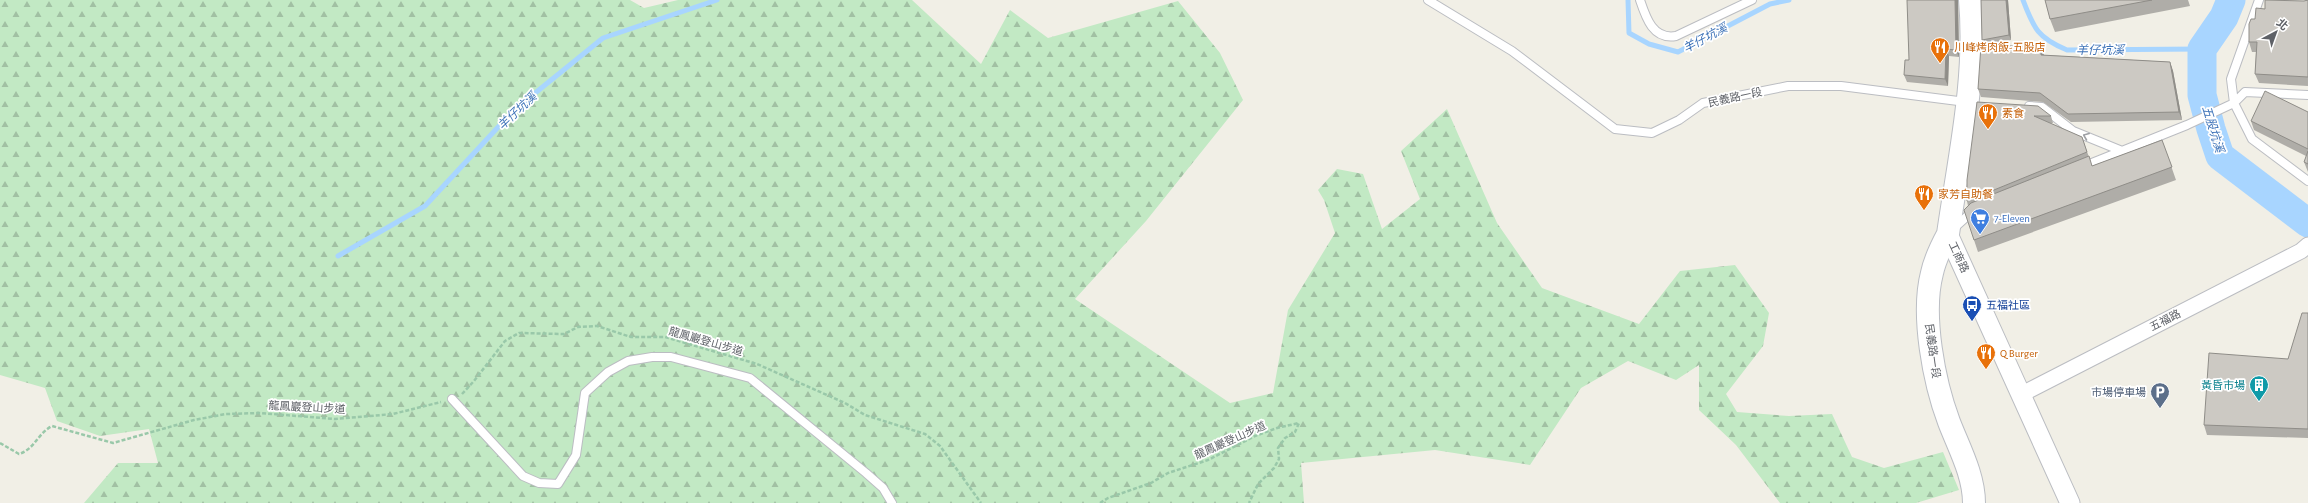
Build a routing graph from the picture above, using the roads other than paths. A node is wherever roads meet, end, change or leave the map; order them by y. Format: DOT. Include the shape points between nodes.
graph roads {
  1 [pos="1428,0"];
  2 [pos="1640,0"];
  3 [pos="1752,0"];
  4 [pos="1970,0"];
  5 [pos="2258,1"];
  6 [pos="2269,4"];
  7 [pos="2308,95"];
  8 [pos="1971,102"];
  9 [pos="2234,103"];
  10 [pos="2020,105"];
  11 [pos="2122,151"];
  12 [pos="2072,171"];
  13 [pos="2308,181"];
  14 [pos="1980,208"];
  15 [pos="1948,234"];
  16 [pos="2305,248"];
  17 [pos="2022,394"];
  18 [pos="452,399"];
  19 [pos="892,503"];
  20 [pos="1974,503"];
  21 [pos="2070,503"];
  1 -- 8 [label="lane, 民義路一段" via="1512,51 1615,129 1652,133 1679,120 1703,103 1788,86 1841,86"];
  2 -- 3 [label="lane" via="1651,28 1668,37 1676,36"];
  4 -- 8 [label="main road, 民義路一段"];
  5 -- 6 [label="lane"];
  5 -- 9 [label="lane" via="2231,79"];
  7 -- 9 [label="lane" via="2245,92"];
  8 -- 15 [label="main road, 民義路一段"];
  9 -- 11 [label="lane"];
  9 -- 13 [label="lane" via="2252,140"];
  11 -- 10 [label="lane, one-way" via="2073,131 2042,107"];
  11 -- 12 [label="lane"];
  14 -- 15 [label="lane, 工商路" via="1973,211"];
  15 -- 17 [label="street, 工商路"];
  15 -- 20 [label="main road, 民義路一段" via="1938,252 1931,274 1928,317 1938,388 1965,458"];
  16 -- 17 [label="street, 五福路"];
  17 -- 21 [label="street, 工商路"];
  18 -- 19 [label="lane" via="523,476 539,483 558,484 576,456 585,393 608,372 628,361 671,357 750,378 866,472 883,488"];
}
